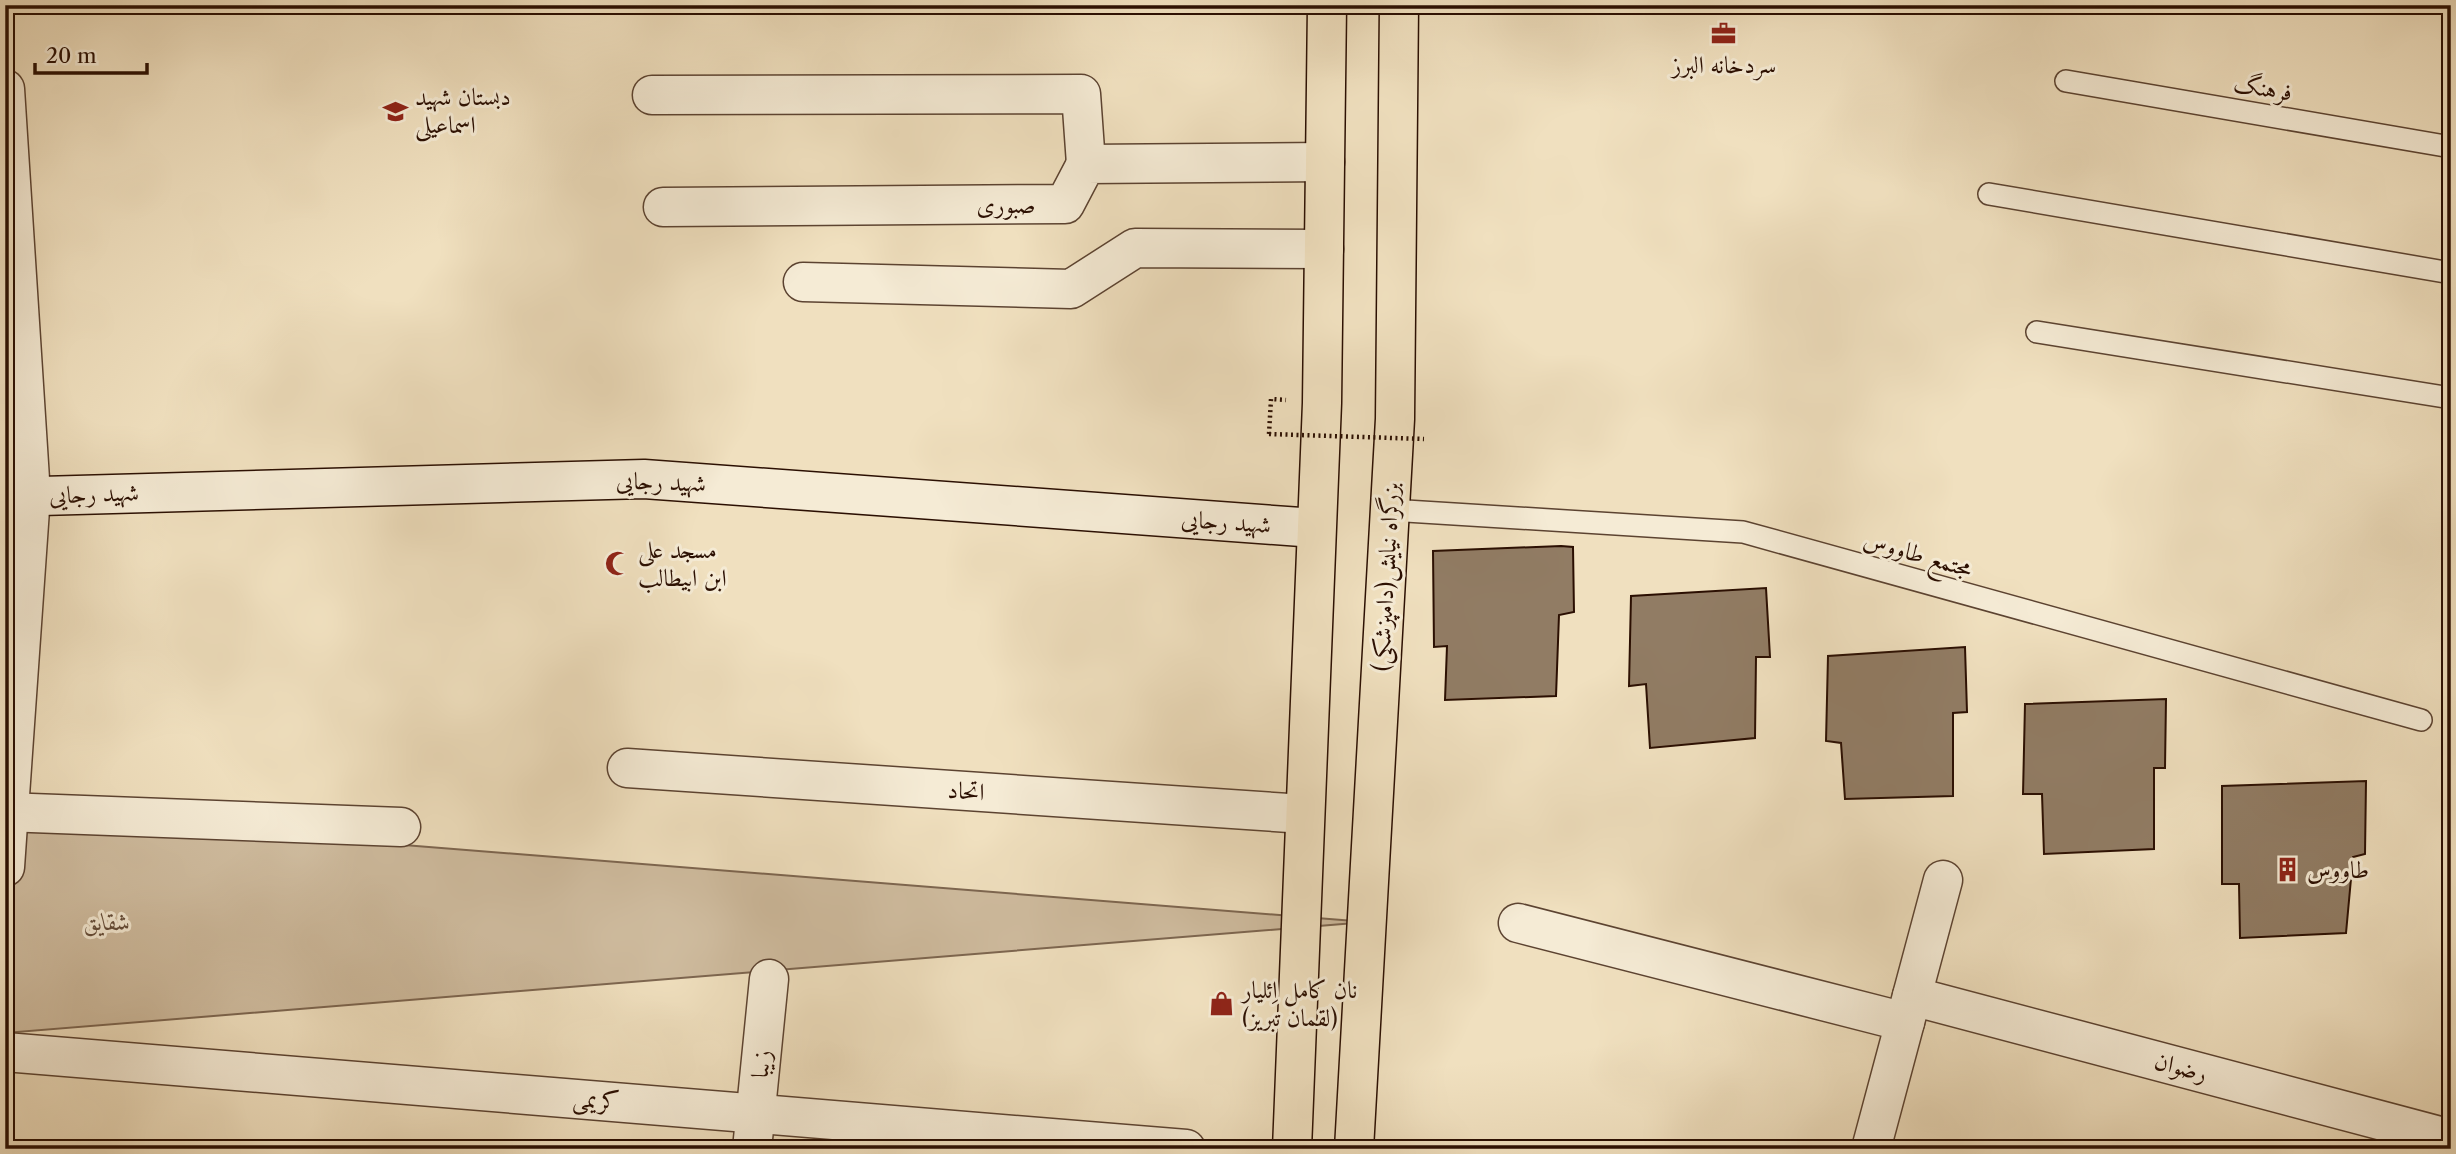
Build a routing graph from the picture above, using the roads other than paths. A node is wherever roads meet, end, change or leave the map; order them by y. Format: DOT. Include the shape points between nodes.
graph roads {
  1 [pos="1327,5"];
  2 [pos="1399,5"];
  3 [pos="2066,81"];
  4 [pos="5,89"];
  5 [pos="652,95"];
  6 [pos="7,138"];
  7 [pos="2451,147"];
  8 [pos="1325,162"];
  9 [pos="1086,164"];
  10 [pos="1989,194"];
  11 [pos="663,207"];
  12 [pos="1324,249"];
  13 [pos="2451,273"];
  14 [pos="803,282"];
  15 [pos="2037,332"];
  16 [pos="2451,398"];
  17 [pos="18,496"];
  18 [pos="1390,510"];
  19 [pos="1315,528"];
  20 [pos="2421,720"];
  21 [pos="627,768"];
  22 [pos="7,812"];
  23 [pos="1304,814"];
  24 [pos="401,827"];
  25 [pos="5,867"];
  26 [pos="1943,880"];
  27 [pos="1518,923"];
  28 [pos="769,979"];
  29 [pos="1908,1009"];
  30 [pos="5,1052"];
  31 [pos="754,1131"];
  32 [pos="2451,1139"];
  33 [pos="1186,1149"];
  34 [pos="1292,1149"];
  35 [pos="1354,1149"];
  36 [pos="1871,1149"];
  1 -- 8 [label="highway"];
  2 -- 18 [label="highway, بزرگراه نیایش(دامپزشکی)"];
  3 -- 7 [label="lane, فرهنگ"];
  4 -- 6 [label="street"];
  5 -- 9 [label="street" via="1081,94"];
  6 -- 17 [label="street"];
  8 -- 9 [label="street"];
  8 -- 12 [label="highway"];
  9 -- 11 [label="street, صبوری" via="1065,204"];
  10 -- 13 [label="lane"];
  12 -- 14 [label="street" via="1135,248 1071,289"];
  12 -- 19 [label="highway"];
  15 -- 16 [label="lane"];
  17 -- 19 [label="street, شهید رجایی" via="644,479"];
  17 -- 22 [label="street"];
  18 -- 20 [label="lane, مجتمع طاووس" via="1743,532"];
  18 -- 35 [label="highway, بزرگراه نیایش(دامپزشکی)"];
  19 -- 23 [label="highway"];
  21 -- 23 [label="street, اتحاد"];
  22 -- 24 [label="street"];
  22 -- 25 [label="street"];
  23 -- 34 [label="highway"];
  26 -- 29 [label="street"];
  27 -- 29 [label="street, رضوان"];
  28 -- 31 [label="street, زیبا"];
  29 -- 32 [label="street, رضوان"];
  29 -- 36 [label="street"];
  30 -- 31 [label="street, کریمی"];
  31 -- 33 [label="street, کریمی"];
}
